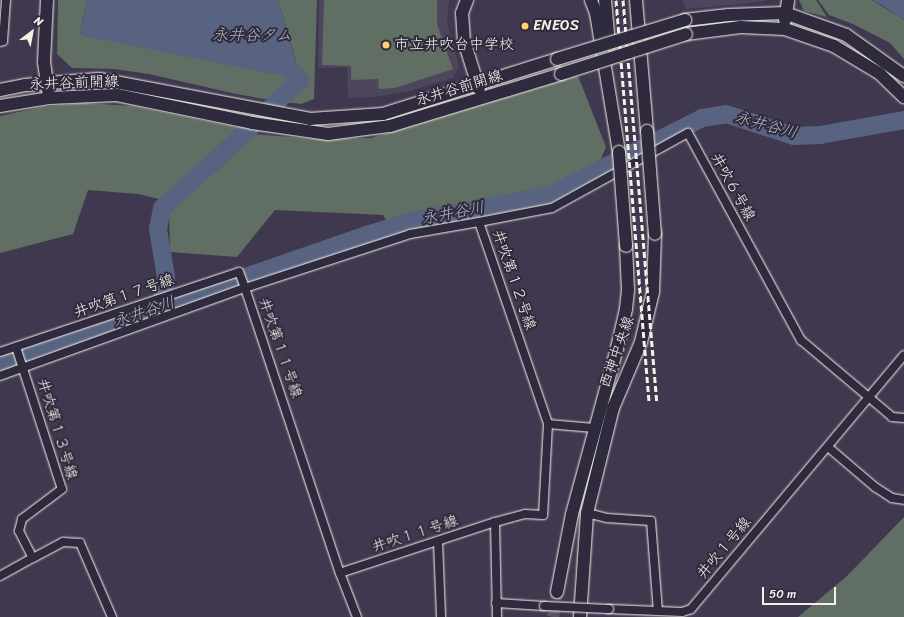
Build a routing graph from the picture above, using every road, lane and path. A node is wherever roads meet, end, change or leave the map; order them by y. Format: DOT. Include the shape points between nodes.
graph roads {
  1 [pos="6,0"];
  2 [pos="46,0"];
  3 [pos="467,0"];
  4 [pos="591,0"];
  5 [pos="605,0"];
  6 [pos="788,0"];
  7 [pos="636,1"];
  8 [pos="785,13"];
  9 [pos="785,30"];
  10 [pos="0,42"];
  11 [pos="904,76"];
  12 [pos="47,83"];
  13 [pos="477,83"];
  14 [pos="0,90"];
  15 [pos="904,97"];
  16 [pos="50,98"];
  17 [pos="482,99"];
  18 [pos="0,106"];
  19 [pos="619,152"];
  20 [pos="479,222"];
  21 [pos="245,286"];
  22 [pos="16,346"];
  23 [pos="0,352"];
  24 [pos="904,355"];
  25 [pos="23,368"];
  26 [pos="0,376"];
  27 [pos="868,398"];
  28 [pos="904,418"];
  29 [pos="548,424"];
  30 [pos="594,428"];
  31 [pos="828,447"];
  32 [pos="904,500"];
  33 [pos="587,513"];
  34 [pos="543,515"];
  35 [pos="495,522"];
  36 [pos="438,541"];
  37 [pos="33,558"];
  38 [pos="340,574"];
  39 [pos="0,576"];
  40 [pos="557,592"];
  41 [pos="496,603"];
  42 [pos="658,611"];
  43 [pos="612,612"];
  44 [pos="112,617"];
  45 [pos="356,617"];
  46 [pos="441,617"];
  47 [pos="497,617"];
  48 [pos="580,617"];
  1 -- 10 [label="street" via="4,41"];
  2 -- 12 [label="street" via="44,62"];
  3 -- 13 [label="street" via="462,13 464,41"];
  4 -- 19 [label="street" via="596,13"];
  5 -- 19 [label="street, 西神中央線"];
  6 -- 8 [label="street"];
  7 -- 33 [label="street, 西神中央線, bridge" via="655,234 653,292 643,335 613,408"];
  8 -- 9 [label="street"];
  8 -- 11 [label="street, 永井谷前開線" via="846,35"];
  8 -- 13 [label="street, 永井谷前開線, bridge" via="685,20"];
  9 -- 15 [label="street, 永井谷前開線" via="834,46 879,74"];
  9 -- 17 [label="street, 永井谷前開線, bridge" via="741,27 686,34"];
  12 -- 13 [label="street, 永井谷前開線" via="99,79 310,119 383,114"];
  12 -- 14 [label="street, 永井谷前開線"];
  12 -- 16 [label="street"];
  13 -- 17 [label="street"];
  16 -- 17 [label="street, 永井谷前開線" via="117,95 252,123 328,134 390,126"];
  16 -- 18 [label="street, 永井谷前開線"];
  19 -- 30 [label="street, 西神中央線, bridge" via="628,290 617,348"];
  20 -- 21 [label="street, 井吹第１２号線" via="410,234"];
  20 -- 27 [label="street, 井吹６号線" via="552,208 688,133 801,340"];
  20 -- 29 [label="street, 井吹第１２号線"];
  21 -- 22 [label="street, 井吹第１７号線" via="239,272"];
  21 -- 25 [label="street, 井吹第１１号線"];
  21 -- 38 [label="street, 井吹第１１号線"];
  22 -- 23 [label="street, 井吹第１７号線"];
  22 -- 25 [label="street, 井吹第１３号線"];
  24 -- 27 [label="street, 井吹１号線"];
  25 -- 26 [label="street, 井吹第１１号線"];
  25 -- 37 [label="street, 井吹第１３号線" via="62,489 22,519 19,531"];
  27 -- 28 [label="street, 井吹６号線" via="892,417"];
  27 -- 31 [label="street, 井吹１号線"];
  29 -- 30 [label="street"];
  29 -- 34 [label="street, 井吹第１２号線"];
  30 -- 40 [label="street, 西神中央線" via="572,514"];
  31 -- 32 [label="street" via="875,487 892,498"];
  31 -- 42 [label="street, 井吹１号線" via="691,609 682,612"];
  33 -- 42 [label="street" via="608,518 651,521"];
  33 -- 48 [label="street, 西神中央線"];
  34 -- 35 [label="street, 井吹１１号線" via="525,514"];
  35 -- 36 [label="street, 井吹１１号線"];
  35 -- 41 [label="street"];
  36 -- 38 [label="street, 井吹１１号線"];
  36 -- 46 [label="street"];
  37 -- 39 [label="street"];
  37 -- 44 [label="street" via="63,542 80,543"];
  38 -- 45 [label="street"];
  41 -- 43 [label="street, 井吹１号線, bridge"];
  41 -- 47 [label="street"];
  42 -- 43 [label="street, 井吹１号線"];
}
